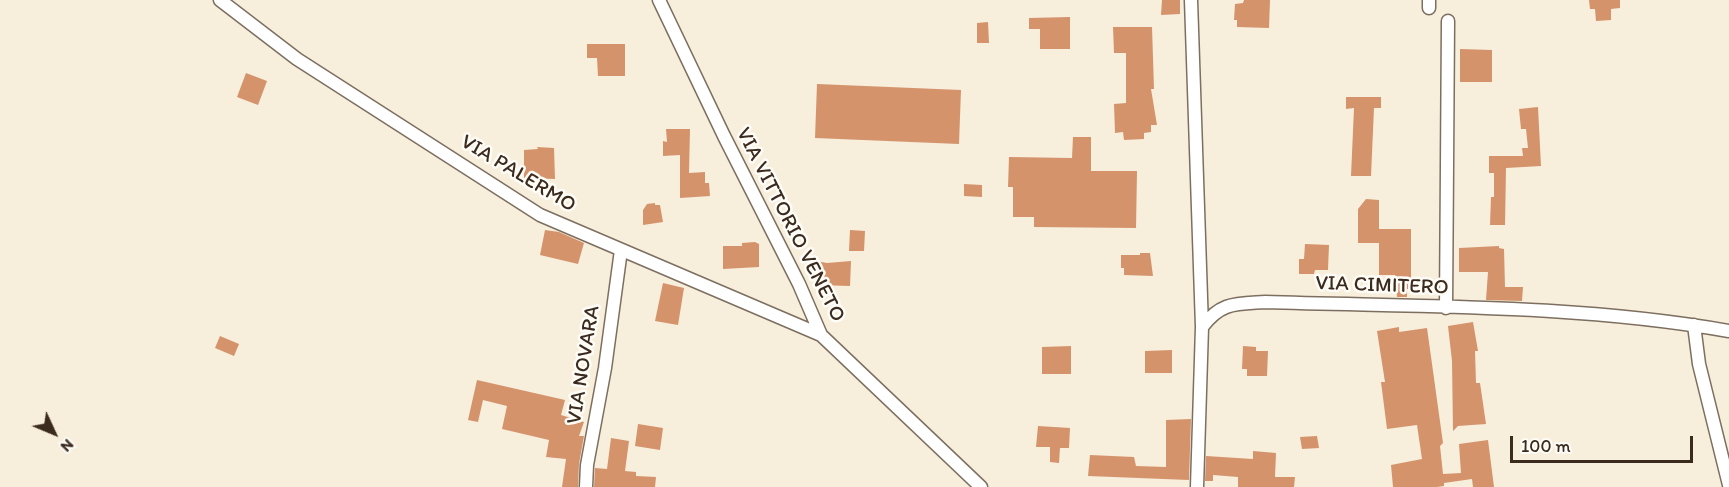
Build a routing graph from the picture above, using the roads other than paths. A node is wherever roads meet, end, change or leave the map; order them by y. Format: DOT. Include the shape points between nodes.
graph roads {
  1 [pos="220,0"];
  2 [pos="659,0"];
  3 [pos="1191,0"];
  4 [pos="1448,21"];
  5 [pos="621,250"];
  6 [pos="1446,308"];
  7 [pos="1694,325"];
  8 [pos="1202,327"];
  9 [pos="1729,331"];
  10 [pos="821,335"];
  11 [pos="1729,485"];
  12 [pos="586,487"];
  13 [pos="981,487"];
  14 [pos="1197,487"];
  1 -- 5 [label="street, VIA PALERMO" via="297,59 540,215"];
  2 -- 10 [label="street, VIA VITTORIO VENETO"];
  3 -- 8 [label="street"];
  4 -- 6 [label="street"];
  5 -- 10 [label="street, VIA PALERMO"];
  5 -- 12 [label="street, VIA NOVARA"];
  6 -- 7 [label="street, VIA CIMITERO" via="1574,311"];
  6 -- 8 [label="street, VIA CIMITERO" via="1230,304 1212,314"];
  7 -- 9 [label="street, VIA CIMITERO"];
  7 -- 11 [label="street" via="1699,364"];
  8 -- 14 [label="street"];
  10 -- 13 [label="street, VIA VITTORIO VENETO"];
}
